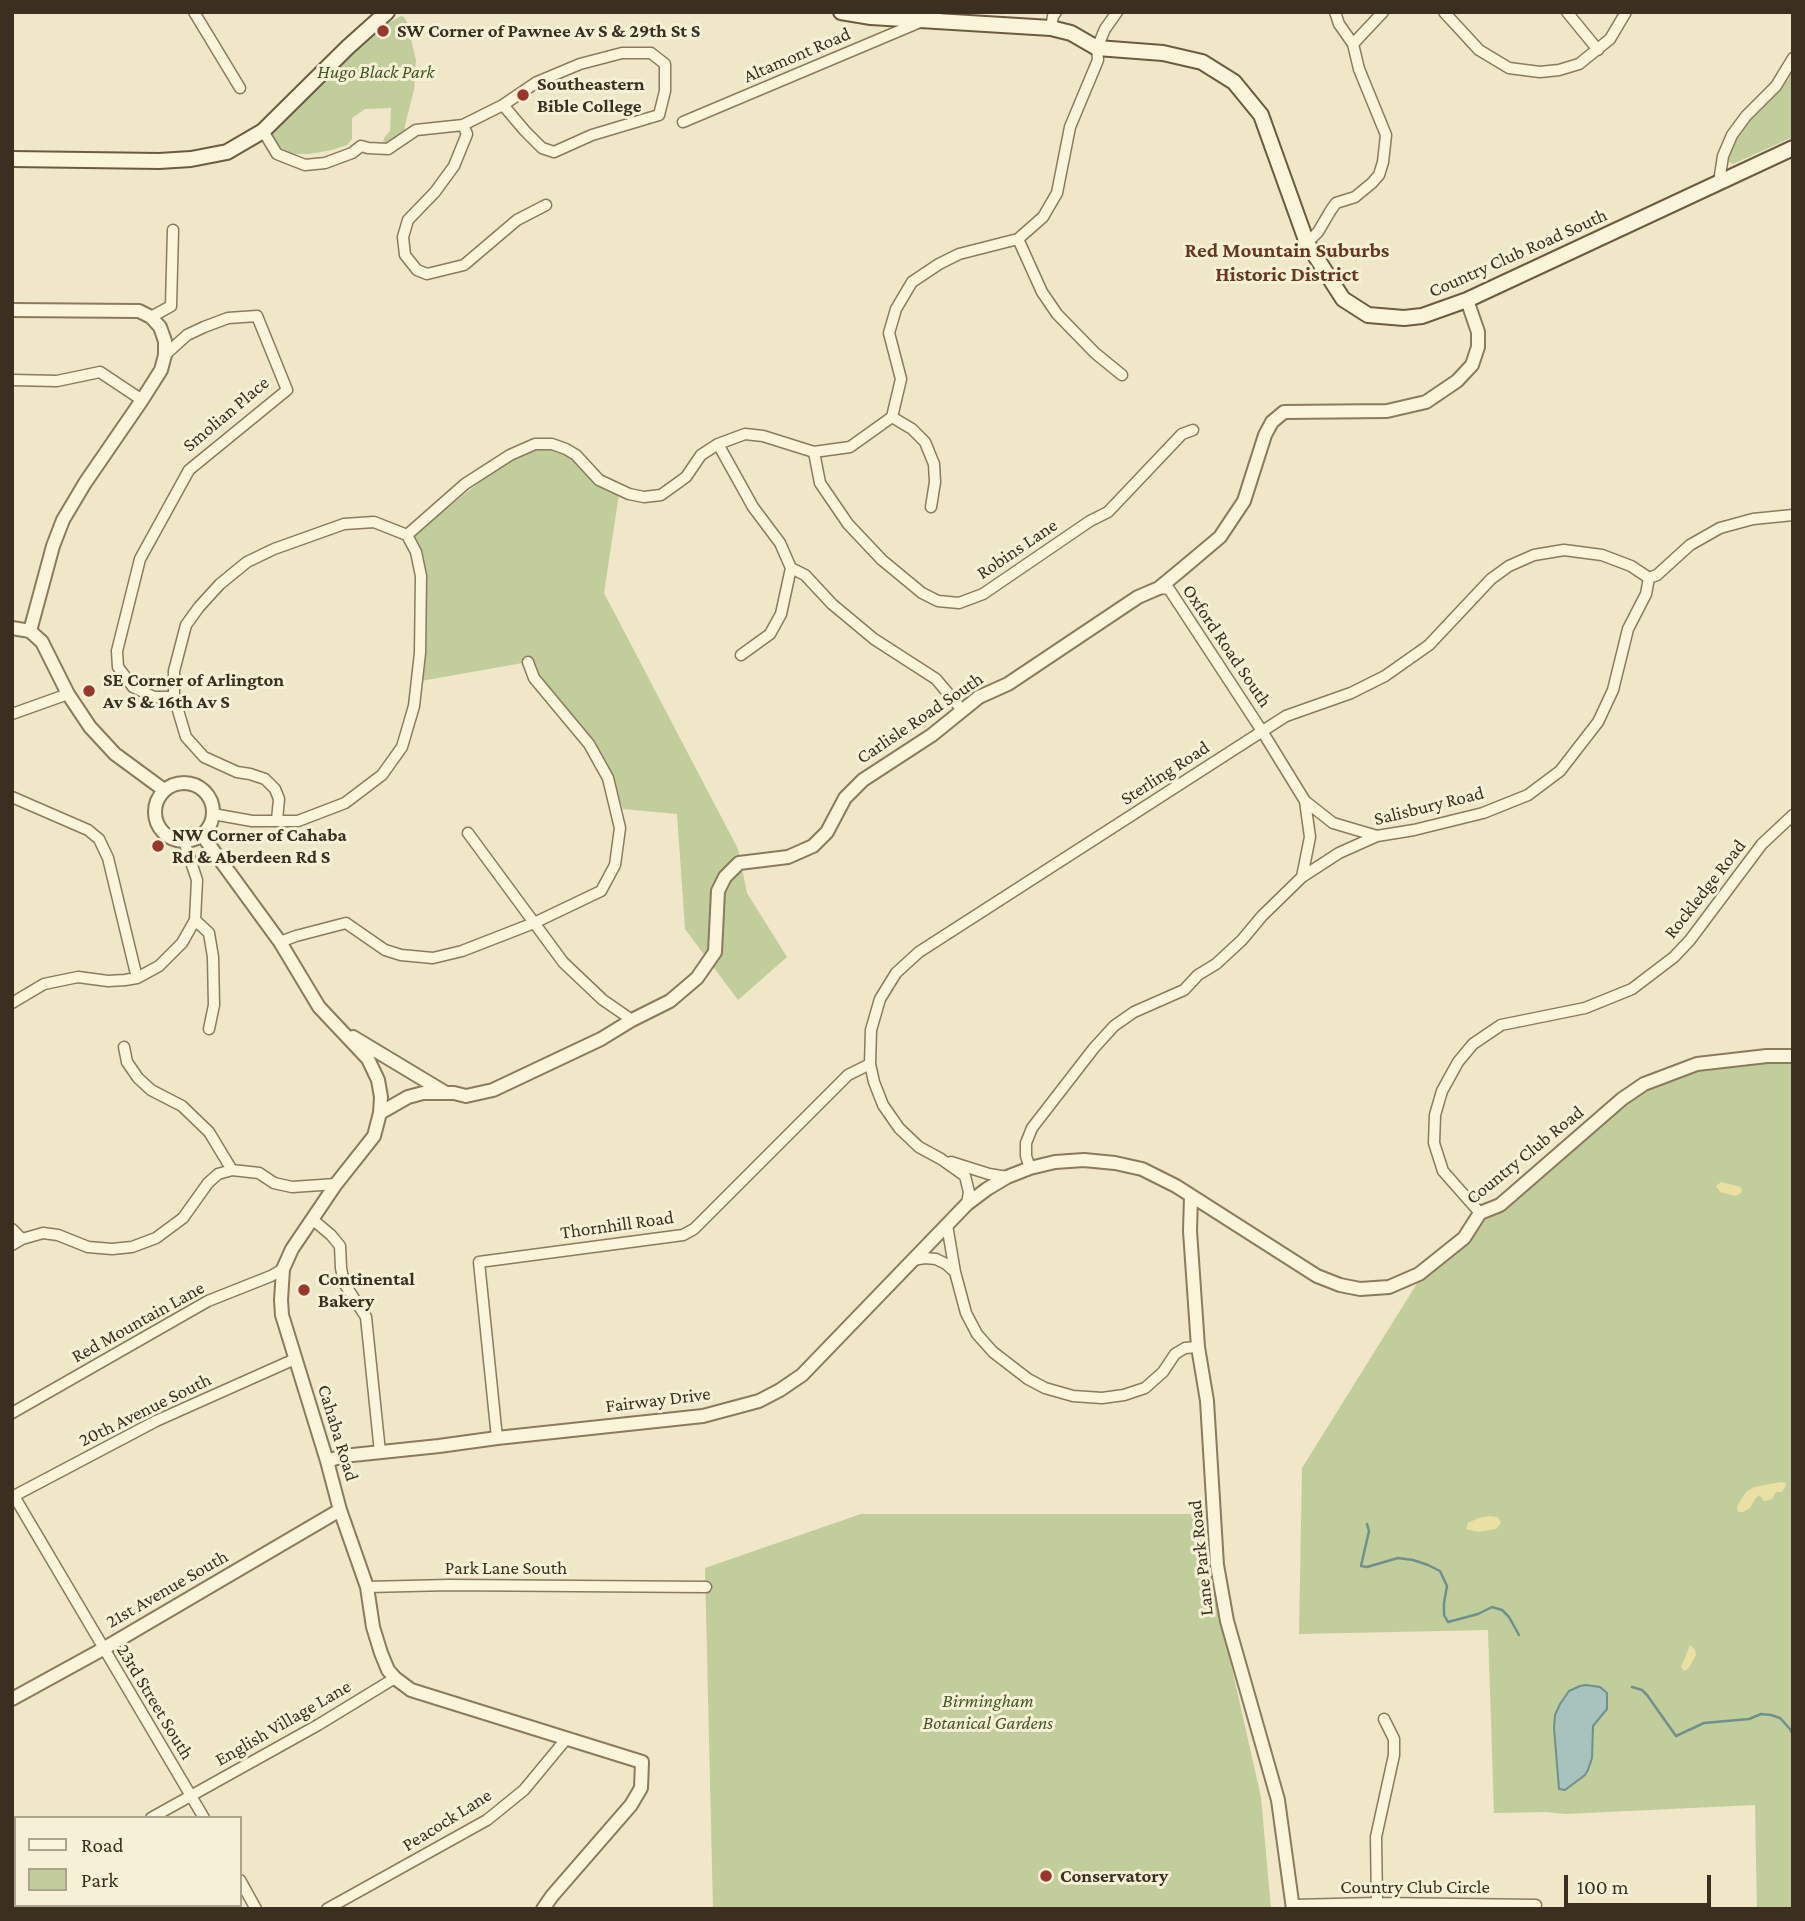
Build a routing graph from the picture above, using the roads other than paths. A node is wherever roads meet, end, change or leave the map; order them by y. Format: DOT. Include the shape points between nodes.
graph roads {
  1 [pos="194,12"];
  2 [pos="386,12"];
  3 [pos="841,12"];
  4 [pos="1056,12"];
  5 [pos="1117,12"];
  6 [pos="1335,12"];
  7 [pos="1383,12"];
  8 [pos="1444,12"];
  9 [pos="1567,12"];
  10 [pos="1626,12"];
  11 [pos="931,16"];
  12 [pos="1051,28"];
  13 [pos="1353,44"];
  14 [pos="1097,48"];
  15 [pos="1598,50"];
  16 [pos="1793,58"];
  17 [pos="240,88"];
  18 [pos="503,104"];
  19 [pos="683,122"];
  20 [pos="465,130"];
  21 [pos="263,131"];
  22 [pos="1793,148"];
  23 [pos="12,159"];
  24 [pos="1719,182"];
  25 [pos="546,205"];
  26 [pos="173,230"];
  27 [pos="1018,239"];
  28 [pos="1307,243"];
  29 [pos="1466,300"];
  30 [pos="12,310"];
  31 [pos="151,317"];
  32 [pos="165,355"];
  33 [pos="1122,375"];
  34 [pos="12,380"];
  35 [pos="142,400"];
  36 [pos="892,417"];
  37 [pos="1194,430"];
  38 [pos="718,444"];
  39 [pos="814,452"];
  40 [pos="931,507"];
  41 [pos="1793,515"];
  42 [pos="407,535"];
  43 [pos="791,568"];
  44 [pos="1649,578"];
  45 [pos="1159,588"];
  46 [pos="12,628"];
  47 [pos="30,631"];
  48 [pos="741,655"];
  49 [pos="528,662"];
  50 [pos="68,694"];
  51 [pos="174,697"];
  52 [pos="962,710"];
  53 [pos="12,714"];
  54 [pos="1262,731"];
  55 [pos="164,790"];
  56 [pos="12,797"];
  57 [pos="1305,801"];
  58 [pos="213,814"];
  59 [pos="1793,815"];
  60 [pos="277,820"];
  61 [pos="468,833"];
  62 [pos="202,835"];
  63 [pos="1377,836"];
  64 [pos="184,841"];
  65 [pos="1302,877"];
  66 [pos="195,920"];
  67 [pos="534,923"];
  68 [pos="280,942"];
  69 [pos="137,978"];
  70 [pos="12,1003"];
  71 [pos="632,1020"];
  72 [pos="338,1028"];
  73 [pos="209,1029"];
  74 [pos="124,1047"];
  75 [pos="1793,1056"];
  76 [pos="870,1064"];
  77 [pos="446,1093"];
  78 [pos="380,1113"];
  79 [pos="941,1159"];
  80 [pos="1030,1168"];
  81 [pos="232,1170"];
  82 [pos="1007,1177"];
  83 [pos="336,1184"];
  84 [pos="1191,1196"];
  85 [pos="967,1204"];
  86 [pos="1480,1213"];
  87 [pos="312,1219"];
  88 [pos="947,1225"];
  89 [pos="12,1229"];
  90 [pos="17,1242"];
  91 [pos="913,1260"];
  92 [pos="283,1269"];
  93 [pos="955,1272"];
  94 [pos="1199,1347"];
  95 [pos="295,1359"];
  96 [pos="12,1413"];
  97 [pos="497,1438"];
  98 [pos="380,1452"];
  99 [pos="327,1461"];
  100 [pos="13,1496"];
  101 [pos="340,1510"];
  102 [pos="367,1587"];
  103 [pos="706,1587"];
  104 [pos="103,1649"];
  105 [pos="395,1678"];
  106 [pos="12,1699"];
  107 [pos="1384,1719"];
  108 [pos="567,1738"];
  109 [pos="190,1795"];
  110 [pos="154,1816"];
  111 [pos="203,1816"];
  112 [pos="242,1884"];
  113 [pos="1377,1903"];
  114 [pos="1536,1905"];
  115 [pos="1293,1907"];
  116 [pos="256,1909"];
  117 [pos="327,1909"];
  118 [pos="543,1909"];
  1 -- 17 [label="street"];
  2 -- 21 [label="main road"];
  3 -- 11 [label="main road" via="871,17"];
  4 -- 12 [label="street"];
  5 -- 14 [label="street"];
  6 -- 13 [label="street"];
  7 -- 13 [label="street"];
  8 -- 15 [label="street" via="1479,50 1509,68 1559,70 1579,64"];
  9 -- 15 [label="street"];
  10 -- 15 [label="street"];
  11 -- 12 [label="main road"];
  11 -- 19 [label="street, Altamont Road"];
  12 -- 14 [label="main road"];
  13 -- 28 [label="street" via="1386,135 1383,162 1372,183 1355,197 1336,203"];
  14 -- 27 [label="street" via="1098,60 1070,128 1057,193 1043,217"];
  14 -- 28 [label="main road, Country Club Road South" via="1163,53 1202,62 1234,82 1261,114"];
  16 -- 24 [label="street" via="1776,86 1732,135"];
  18 -- 18 [label="street" via="537,82 622,53 651,53 665,64 659,115 554,152 542,148"];
  18 -- 20 [label="street"];
  20 -- 21 [label="street" via="416,130 388,149 361,146 325,163 305,165 277,154"];
  20 -- 25 [label="street" via="454,166 408,220 404,256 417,270 427,275 464,265 517,220"];
  21 -- 23 [label="main road" via="227,152 191,159"];
  22 -- 24 [label="main road, Country Club Road South"];
  24 -- 29 [label="main road, Country Club Road South"];
  26 -- 31 [label="street" via="171,306"];
  27 -- 33 [label="street" via="1057,314"];
  27 -- 36 [label="street" via="959,254 912,282 889,333 901,379"];
  28 -- 29 [label="main road, Country Club Road South" via="1343,299 1368,315 1422,316"];
  29 -- 45 [label="street, Carlisle Road South" via="1478,332 1478,347 1472,365 1457,381 1426,402 1387,411 1284,412 1265,435 1244,501 1220,537"];
  30 -- 31 [label="street" via="139,311"];
  31 -- 32 [label="street" via="160,327"];
  32 -- 35 [label="street, Smolian Place"];
  32 -- 51 [label="street, Smolian Place" via="204,327 228,318 257,316 286,390 188,470 140,559 117,651 118,667 133,687 154,697"];
  34 -- 35 [label="street" via="57,381 100,372"];
  35 -- 47 [label="street, Smolian Place" via="62,520"];
  36 -- 39 [label="street" via="850,447"];
  36 -- 40 [label="street" via="925,442 934,464"];
  37 -- 39 [label="street, Robins Lane" via="1182,434 1108,512 983,594 959,603 938,601 922,593 882,560 848,524 820,483"];
  38 -- 39 [label="street" via="745,434"];
  38 -- 42 [label="street" via="661,495 644,497 599,480 566,449 535,444 465,484"];
  38 -- 43 [label="street"];
  41 -- 44 [label="street" via="1720,528"];
  42 -- 51 [label="street" via="374,522 344,524 247,562 220,584 186,625 174,671"];
  42 -- 60 [label="street" via="416,552 422,604 414,706 402,747 382,775 345,803 298,821"];
  43 -- 48 [label="street" via="781,614 770,634"];
  43 -- 52 [label="street" via="805,575 874,639 936,679"];
  44 -- 54 [label="street, Sterling Road" via="1602,555 1564,550 1534,555 1491,579 1429,645 1385,676 1286,716"];
  44 -- 63 [label="street, Salisbury Road" via="1628,629 1613,690 1598,722 1560,771 1528,795 1483,813"];
  45 -- 52 [label="street, Carlisle Road South"];
  45 -- 54 [label="street, Oxford Road South" via="1169,589"];
  46 -- 47 [label="street"];
  47 -- 50 [label="street" via="41,642"];
  49 -- 67 [label="street" via="534,678 596,755 608,778 620,828 615,865 601,891"];
  50 -- 53 [label="street"];
  50 -- 55 [label="street" via="115,754"];
  51 -- 60 [label="street" via="186,737 204,757 265,779 275,789"];
  52 -- 71 [label="street, Carlisle Road South" via="863,780 813,846 788,857 739,863 718,891 715,952 697,978 670,1001"];
  54 -- 57 [label="street"];
  54 -- 76 [label="street, Sterling Road" via="919,952 896,974 880,999 871,1030"];
  55 -- 58 [label="street" via="180,783 199,787 208,795"];
  55 -- 64 [label="street" via="156,804 156,823 164,834"];
  56 -- 69 [label="street" via="99,839 108,858"];
  57 -- 63 [label="street" via="1333,823"];
  57 -- 65 [label="street" via="1310,837"];
  58 -- 60 [label="street"];
  58 -- 62 [label="street"];
  59 -- 86 [label="street, Rockledge Road" via="1762,844 1690,940 1632,989 1585,1008 1501,1025 1458,1062 1441,1091 1434,1143 1443,1171"];
  61 -- 67 [label="street"];
  62 -- 64 [label="street"];
  62 -- 68 [label="street, Cahaba Road"];
  63 -- 65 [label="street, Salisbury Road"];
  64 -- 66 [label="street" via="197,880"];
  65 -- 80 [label="street, Salisbury Road" via="1242,940 1184,990 1114,1026 1032,1128 1026,1143"];
  66 -- 69 [label="street" via="182,943 159,966"];
  66 -- 73 [label="street" via="209,933 214,1005"];
  67 -- 68 [label="street" via="432,958 385,950 346,923"];
  67 -- 71 [label="street" via="575,975"];
  68 -- 72 [label="street, Cahaba Road" via="319,1007"];
  69 -- 70 [label="street" via="78,977 44,984"];
  71 -- 77 [label="street, Carlisle Road South" via="493,1090 466,1097"];
  72 -- 77 [label="street"];
  72 -- 78 [label="street, Cahaba Road" via="368,1059 381,1097"];
  74 -- 81 [label="street" via="138,1078 182,1106 209,1132"];
  75 -- 86 [label="street, Country Club Road" via="1697,1063 1644,1084 1500,1205"];
  76 -- 79 [label="street, Sterling Road" via="883,1105 899,1128"];
  76 -- 97 [label="street, Thornhill Road" via="848,1075 694,1229 682,1235 480,1262"];
  77 -- 78 [label="street, Carlisle Road South" via="408,1097"];
  78 -- 83 [label="street, Cahaba Road" via="374,1136"];
  79 -- 82 [label="street, Sterling Road"];
  79 -- 85 [label="street, Sterling Road" via="965,1176"];
  80 -- 82 [label="street, Fairway Drive"];
  80 -- 84 [label="street, Country Club Road" via="1084,1160 1115,1163 1142,1169"];
  81 -- 83 [label="street" via="259,1173 292,1187"];
  81 -- 90 [label="street" via="208,1182 183,1218 156,1238 132,1247 88,1247 43,1233"];
  82 -- 85 [label="street, Fairway Drive"];
  83 -- 87 [label="street, Cahaba Road"];
  84 -- 86 [label="street, Country Club Road" via="1317,1276 1360,1289 1389,1287 1419,1274 1464,1238"];
  84 -- 94 [label="street, Lane Park Road"];
  85 -- 88 [label="street, Fairway Drive"];
  87 -- 92 [label="street, Cahaba Road"];
  87 -- 98 [label="street" via="340,1246 344,1283 366,1317"];
  88 -- 91 [label="street, Fairway Drive"];
  88 -- 93 [label="street"];
  89 -- 90 [label="street"];
  91 -- 93 [label="street" via="936,1259"];
  91 -- 97 [label="street, Fairway Drive" via="802,1375 759,1401 703,1416"];
  92 -- 95 [label="street, Cahaba Road" via="282,1315"];
  92 -- 96 [label="street, Red Mountain Lane" via="208,1301"];
  93 -- 94 [label="street" via="977,1334 1028,1380 1045,1388 1083,1397 1124,1395 1145,1388 1175,1353"];
  94 -- 115 [label="street, Lane Park Road" via="1207,1401 1217,1565 1227,1621 1278,1800"];
  95 -- 99 [label="street, Cahaba Road"];
  95 -- 100 [label="street, 20th Avenue South" via="156,1421"];
  97 -- 98 [label="street, Fairway Drive"];
  98 -- 99 [label="street, Fairway Drive"];
  99 -- 101 [label="street, Cahaba Road"];
  100 -- 104 [label="street, 23rd Street South"];
  101 -- 102 [label="street, Cahaba Road"];
  101 -- 104 [label="street, 21st Avenue South"];
  102 -- 103 [label="street, Park Lane South"];
  102 -- 105 [label="street, Cahaba Road" via="381,1653"];
  104 -- 106 [label="street, 21st Avenue South"];
  104 -- 109 [label="street, 23rd Street South"];
  105 -- 108 [label="street" via="411,1690"];
  105 -- 109 [label="street, English Village Lane"];
  107 -- 113 [label="street" via="1394,1739 1394,1755 1376,1837"];
  108 -- 117 [label="street, Peacock Lane" via="524,1790 487,1820"];
  108 -- 118 [label="street" via="642,1762 641,1788"];
  109 -- 110 [label="street, English Village Lane"];
  109 -- 111 [label="street, 23rd Street South"];
  112 -- 116 [label="street"];
  113 -- 114 [label="street, Country Club Circle"];
  113 -- 115 [label="street, Country Club Circle"];
}
